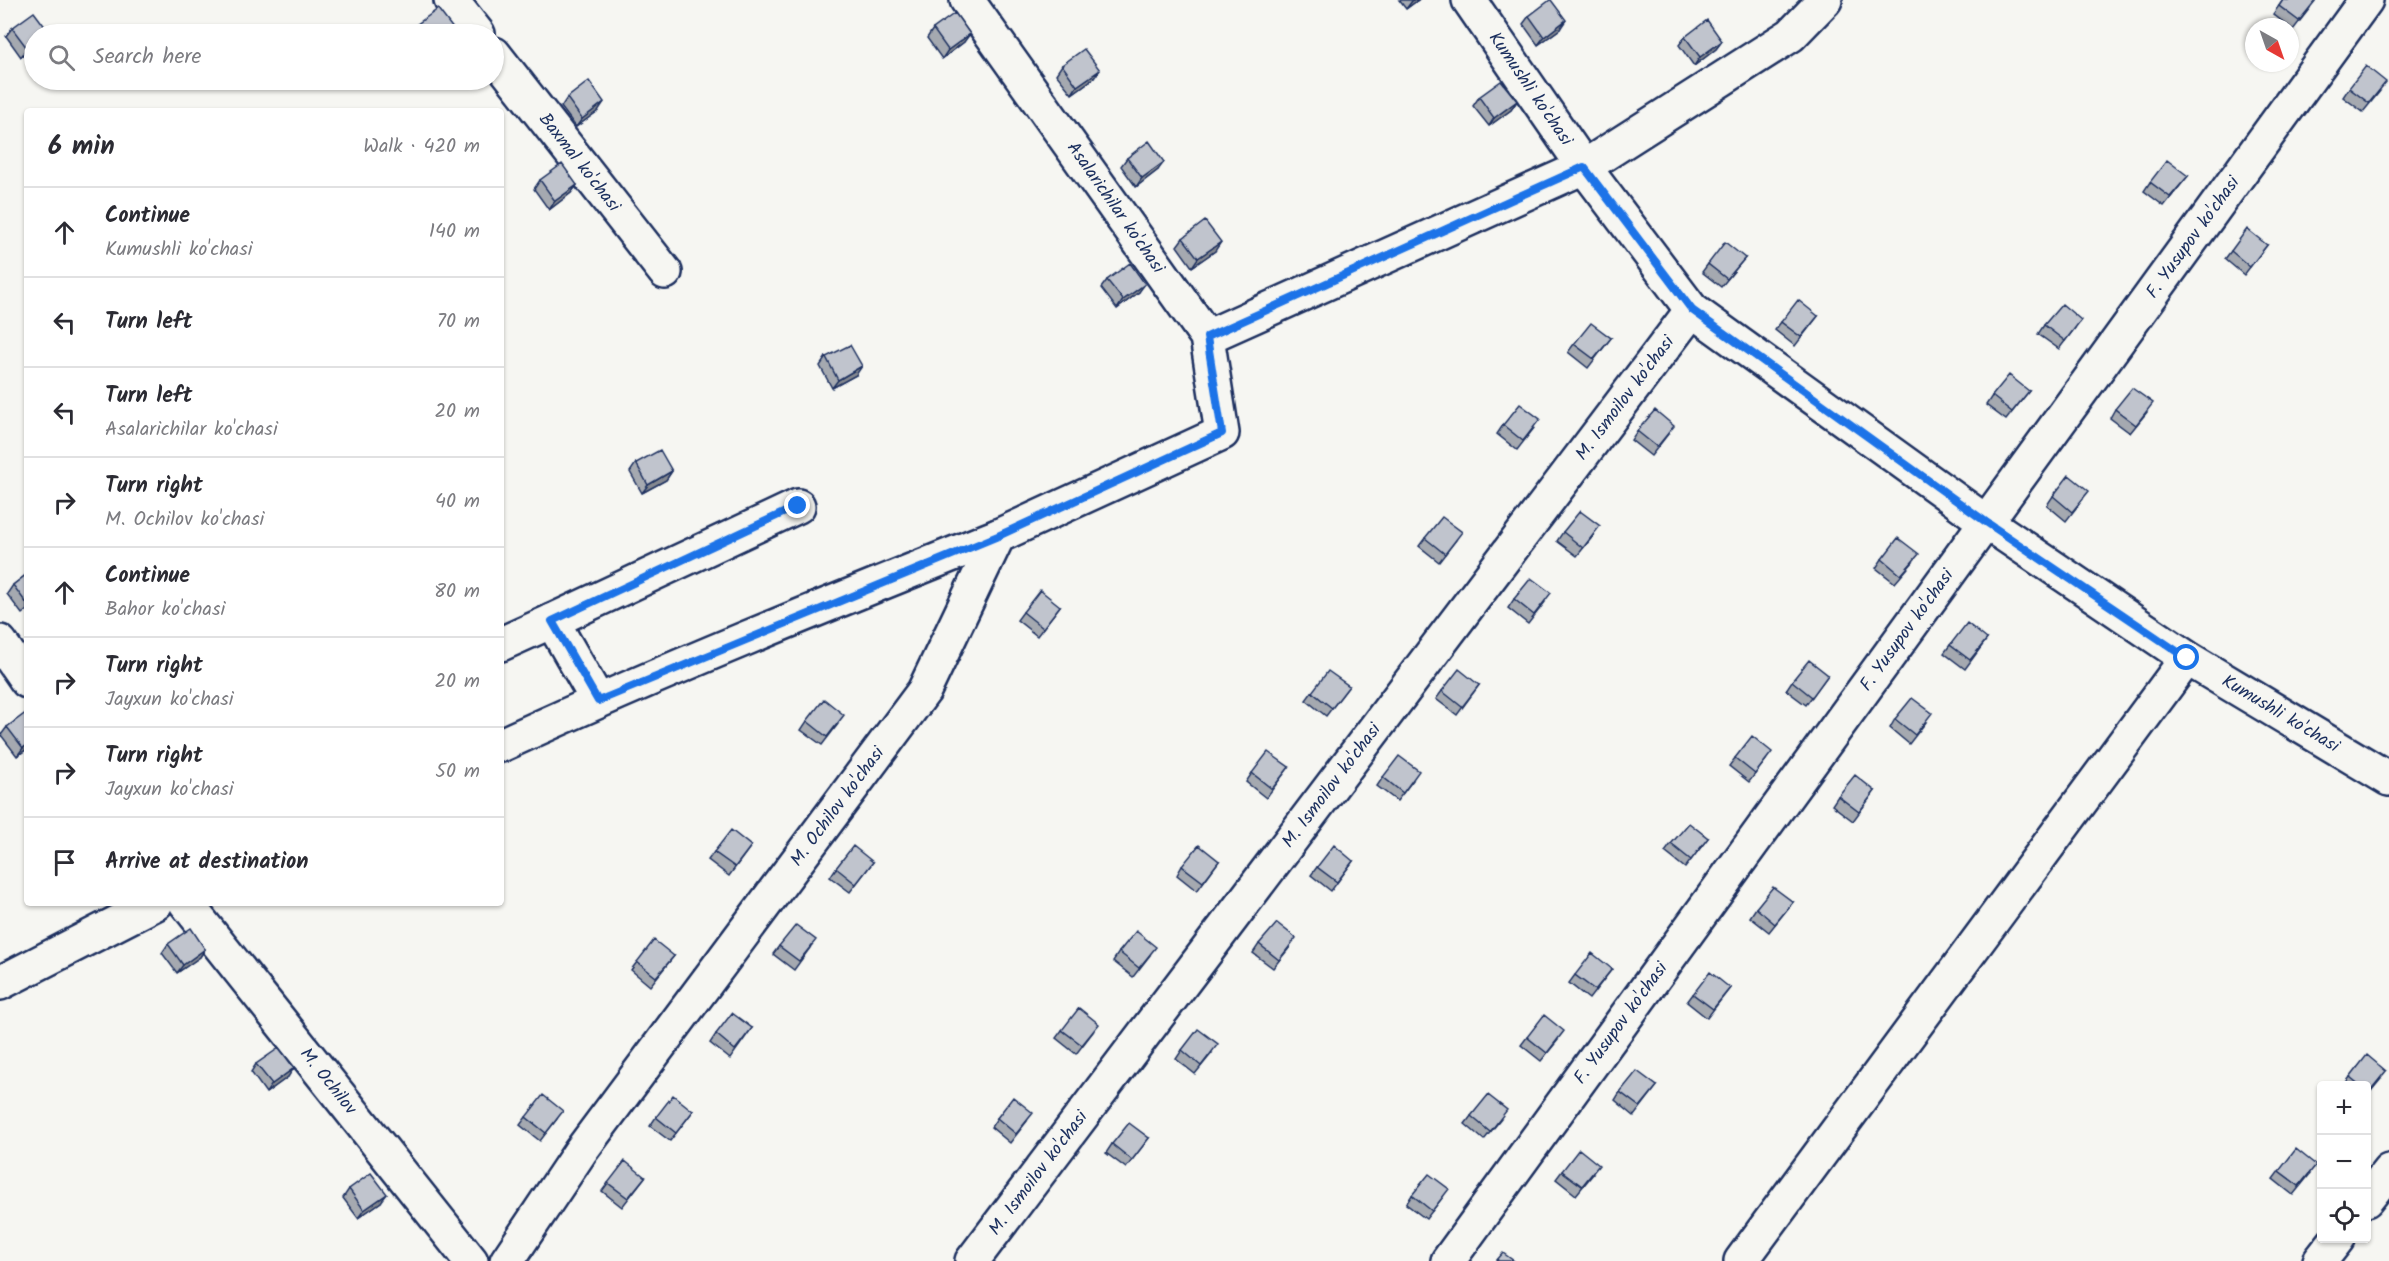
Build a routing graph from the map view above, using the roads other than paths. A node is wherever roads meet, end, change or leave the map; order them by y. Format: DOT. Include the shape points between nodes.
graph roads {
  1 [pos="451,0"];
  2 [pos="967,0"];
  3 [pos="1469,0"];
  4 [pos="1825,0"];
  5 [pos="2366,0"];
  6 [pos="470,24"];
  7 [pos="504,67"];
  8 [pos="1584,167"];
  9 [pos="665,272"];
  10 [pos="1692,310"];
  11 [pos="1207,337"];
  12 [pos="798,506"];
  13 [pos="1986,522"];
  14 [pos="998,536"];
  15 [pos="552,621"];
  16 [pos="0,642"];
  17 [pos="504,643"];
  18 [pos="2187,658"];
  19 [pos="24,677"];
  20 [pos="598,701"];
  21 [pos="504,744"];
  22 [pos="2389,779"];
  23 [pos="150,906"];
  24 [pos="188,906"];
  25 [pos="0,983"];
  26 [pos="2389,1171"];
  27 [pos="2371,1195"];
  28 [pos="2334,1243"];
  29 [pos="471,1261"];
  30 [pos="507,1261"];
  31 [pos="972,1261"];
  32 [pos="1448,1261"];
  33 [pos="1741,1261"];
  34 [pos="2320,1261"];
  1 -- 6 [label="street"];
  2 -- 11 [label="street, Asalarichilar ko'chasi"];
  3 -- 8 [label="street, Kumushli ko'chasi"];
  4 -- 8 [label="street" via="1791,35"];
  5 -- 13 [label="street, F. Yusupov ko'chasi"];
  7 -- 9 [label="street, Baxmal ko'chasi"];
  8 -- 10 [label="street, Kumushli ko'chasi"];
  8 -- 11 [label="street"];
  10 -- 13 [label="street, Kumushli ko'chasi"];
  10 -- 31 [label="street, M. Ismoilov ko'chasi"];
  11 -- 14 [label="street, Asalarichilar ko'chasi" via="1222,433"];
  12 -- 15 [label="street"];
  13 -- 18 [label="street, Kumushli ko'chasi"];
  13 -- 32 [label="street, F. Yusupov ko'chasi"];
  14 -- 20 [label="street"];
  14 -- 30 [label="street, M. Ochilov ko'chasi" via="924,691 580,1152"];
  15 -- 17 [label="street"];
  15 -- 20 [label="street"];
  16 -- 19 [label="street"];
  18 -- 22 [label="street, Kumushli ko'chasi"];
  18 -- 33 [label="street"];
  20 -- 21 [label="street"];
  23 -- 25 [label="street"];
  24 -- 29 [label="street, M. Ochilov"];
  26 -- 27 [label="street"];
  28 -- 34 [label="street"];
}
